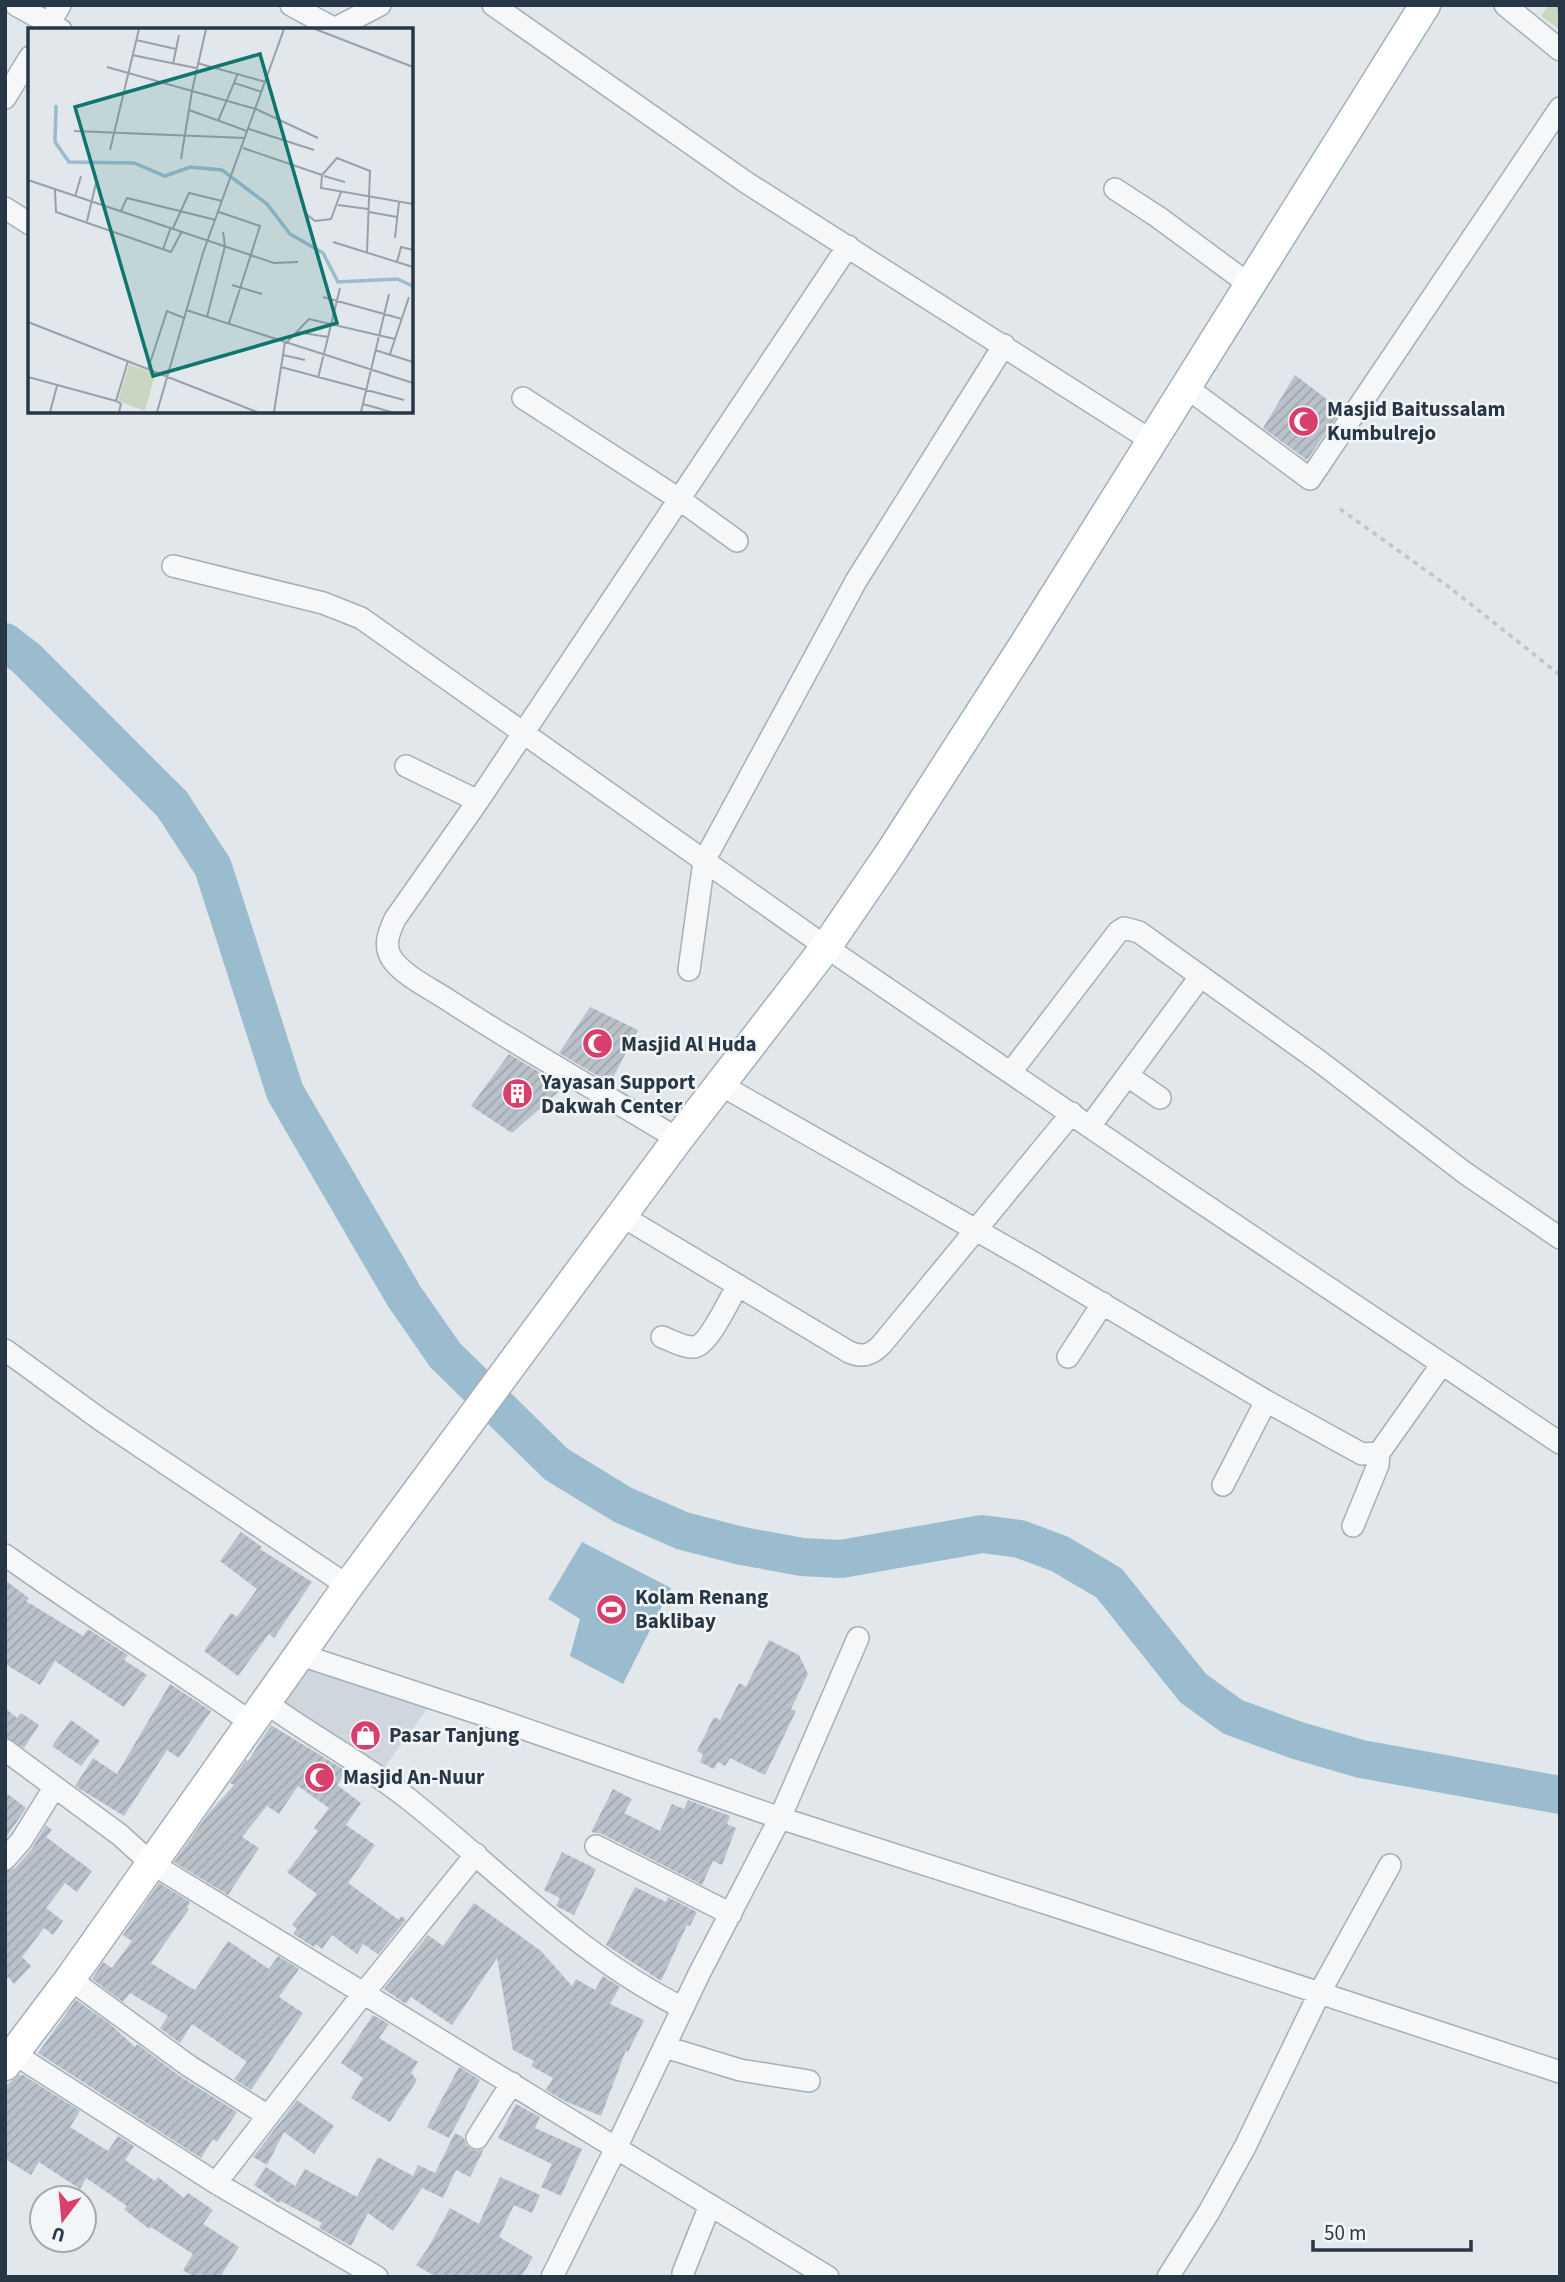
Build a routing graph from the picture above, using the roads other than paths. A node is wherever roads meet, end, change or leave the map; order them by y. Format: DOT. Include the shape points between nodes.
graph roads {
  1 [pos="16,5"];
  2 [pos="60,5"];
  3 [pos="291,5"];
  4 [pos="380,5"];
  5 [pos="493,5"];
  6 [pos="1425,5"];
  7 [pos="1505,5"];
  8 [pos="52,28"];
  9 [pos="332,28"];
  10 [pos="336,28"];
  11 [pos="1560,50"];
  12 [pos="28,60"];
  13 [pos="5,99"];
  14 [pos="1560,108"];
  15 [pos="1115,189"];
  16 [pos="5,208"];
  17 [pos="28,223"];
  18 [pos="848,246"];
  19 [pos="1250,285"];
  20 [pos="1004,345"];
  21 [pos="1186,387"];
  22 [pos="523,398"];
  23 [pos="1152,441"];
  24 [pos="679,499"];
  25 [pos="737,541"];
  26 [pos="173,566"];
  27 [pos="521,734"];
  28 [pos="406,766"];
  29 [pos="478,801"];
  30 [pos="704,861"];
  31 [pos="826,947"];
  32 [pos="689,970"];
  33 [pos="1200,977"];
  34 [pos="1011,1072"];
  35 [pos="1128,1076"];
  36 [pos="720,1085"];
  37 [pos="1160,1098"];
  38 [pos="1072,1113"];
  39 [pos="1090,1126"];
  40 [pos="678,1139"];
  41 [pos="622,1216"];
  42 [pos="976,1231"];
  43 [pos="1560,1238"];
  44 [pos="737,1284"];
  45 [pos="1103,1303"];
  46 [pos="662,1337"];
  47 [pos="5,1350"];
  48 [pos="1068,1357"];
  49 [pos="1443,1364"];
  50 [pos="1266,1401"];
  51 [pos="1560,1443"];
  52 [pos="1379,1453"];
  53 [pos="1223,1485"];
  54 [pos="1353,1526"];
  55 [pos="5,1555"];
  56 [pos="348,1587"];
  57 [pos="858,1638"];
  58 [pos="301,1655"];
  59 [pos="259,1712"];
  60 [pos="5,1750"];
  61 [pos="54,1788"];
  62 [pos="780,1818"];
  63 [pos="596,1846"];
  64 [pos="475,1854"];
  65 [pos="5,1859"];
  66 [pos="151,1863"];
  67 [pos="1390,1865"];
  68 [pos="731,1914"];
  69 [pos="70,1979"];
  70 [pos="1320,1992"];
  71 [pos="363,1994"];
  72 [pos="683,2008"];
  73 [pos="665,2047"];
  74 [pos="9,2059"];
  75 [pos="1560,2072"];
  76 [pos="809,2081"];
  77 [pos="512,2084"];
  78 [pos="268,2116"];
  79 [pos="477,2138"];
  80 [pos="617,2148"];
  81 [pos="216,2183"];
  82 [pos="710,2205"];
  83 [pos="683,2273"];
  84 [pos="377,2277"];
  85 [pos="552,2277"];
  86 [pos="828,2277"];
  87 [pos="1168,2277"];
  1 -- 8 [label="street"];
  2 -- 8 [label="street"];
  3 -- 9 [label="street"];
  4 -- 10 [label="street"];
  5 -- 18 [label="street" via="747,183"];
  6 -- 19 [label="main road"];
  7 -- 11 [label="street"];
  12 -- 13 [label="street"];
  14 -- 21 [label="street" via="1310,480"];
  15 -- 19 [label="street"];
  16 -- 17 [label="street"];
  18 -- 20 [label="street"];
  18 -- 24 [label="street"];
  19 -- 21 [label="main road"];
  20 -- 23 [label="street"];
  20 -- 30 [label="street" via="856,581"];
  21 -- 23 [label="main road"];
  22 -- 24 [label="street"];
  23 -- 31 [label="main road"];
  24 -- 25 [label="street"];
  24 -- 27 [label="street"];
  26 -- 27 [label="street" via="342,609 463,689"];
  27 -- 29 [label="street"];
  27 -- 30 [label="street"];
  28 -- 29 [label="street"];
  29 -- 40 [label="street" via="395,919 388,933 391,957 402,970 466,1011"];
  30 -- 31 [label="street"];
  30 -- 32 [label="street"];
  31 -- 34 [label="street"];
  31 -- 36 [label="main road"];
  33 -- 34 [label="street" via="1139,932 1124,928"];
  33 -- 35 [label="street"];
  33 -- 43 [label="street"];
  34 -- 38 [label="street"];
  35 -- 37 [label="street"];
  35 -- 39 [label="street"];
  36 -- 40 [label="main road"];
  36 -- 42 [label="street"];
  38 -- 39 [label="street"];
  38 -- 42 [label="street"];
  39 -- 49 [label="street"];
  40 -- 41 [label="main road"];
  41 -- 44 [label="street"];
  41 -- 56 [label="main road"];
  42 -- 44 [label="street" via="883,1344 867,1355 849,1352"];
  42 -- 45 [label="street"];
  44 -- 46 [label="street" via="706,1340 697,1347"];
  45 -- 48 [label="street"];
  45 -- 50 [label="street"];
  47 -- 56 [label="street"];
  49 -- 51 [label="street"];
  49 -- 52 [label="street"];
  50 -- 52 [label="street" via="1362,1454"];
  50 -- 53 [label="street"];
  52 -- 54 [label="street"];
  55 -- 59 [label="street" via="83,1611"];
  56 -- 58 [label="main road"];
  57 -- 62 [label="street"];
  58 -- 59 [label="main road"];
  58 -- 62 [label="street"];
  59 -- 64 [label="street" via="299,1727 372,1771"];
  59 -- 66 [label="main road"];
  60 -- 61 [label="street"];
  61 -- 65 [label="street"];
  61 -- 66 [label="street"];
  62 -- 68 [label="street"];
  62 -- 70 [label="street"];
  63 -- 68 [label="street"];
  64 -- 71 [label="street"];
  64 -- 72 [label="street" via="603,1961"];
  66 -- 69 [label="main road"];
  66 -- 71 [label="street"];
  67 -- 70 [label="street"];
  68 -- 72 [label="street"];
  69 -- 74 [label="main road"];
  69 -- 78 [label="street" via="189,2066"];
  70 -- 75 [label="street"];
  70 -- 87 [label="street" via="1245,2147"];
  71 -- 77 [label="street"];
  71 -- 78 [label="street"];
  72 -- 73 [label="street"];
  73 -- 76 [label="street" via="740,2070"];
  73 -- 80 [label="street"];
  74 -- 81 [label="street"];
  77 -- 79 [label="street"];
  77 -- 80 [label="street"];
  78 -- 81 [label="street"];
  80 -- 82 [label="street"];
  80 -- 85 [label="street"];
  81 -- 84 [label="street"];
  82 -- 83 [label="street"];
  82 -- 86 [label="street"];
}
